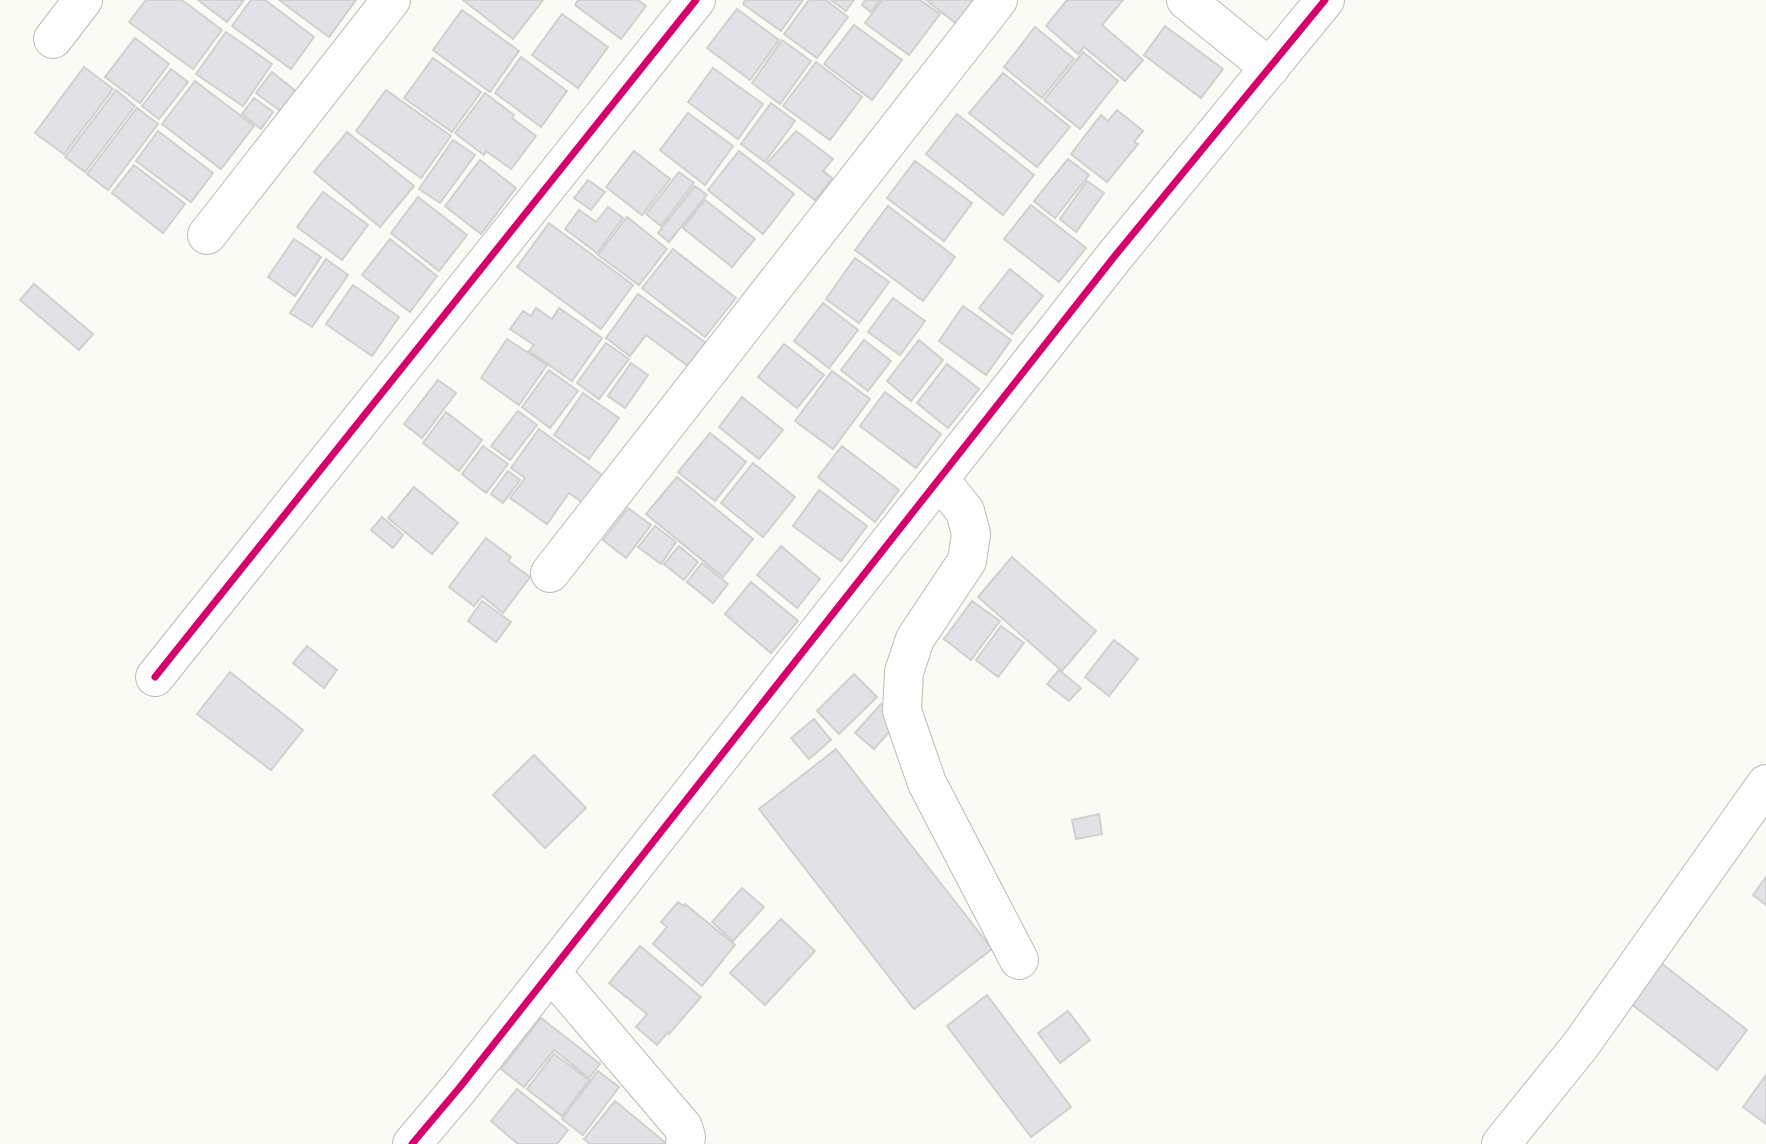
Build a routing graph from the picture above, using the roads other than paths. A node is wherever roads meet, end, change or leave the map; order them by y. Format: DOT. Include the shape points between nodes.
graph roads {
  1 [pos="83,0"];
  2 [pos="391,0"];
  3 [pos="696,0"];
  4 [pos="998,0"];
  5 [pos="1186,0"];
  6 [pos="1325,0"];
  7 [pos="53,39"];
  8 [pos="1270,68"];
  9 [pos="207,235"];
  10 [pos="939,479"];
  11 [pos="550,573"];
  12 [pos="155,677"];
  13 [pos="1766,784"];
  14 [pos="1019,960"];
  15 [pos="551,972"];
  16 [pos="412,1144"];
  17 [pos="685,1144"];
  18 [pos="1501,1144"];
  1 -- 7 [label="street"];
  2 -- 9 [label="street"];
  3 -- 12 [label="street"];
  4 -- 11 [label="street"];
  5 -- 8 [label="street"];
  6 -- 8 [label="street"];
  8 -- 10 [label="street"];
  10 -- 14 [label="street" via="965,511 971,534 967,561 915,639 904,672 902,712 927,783"];
  10 -- 15 [label="street"];
  13 -- 18 [label="street" via="1580,1046"];
  15 -- 16 [label="street"];
  15 -- 17 [label="street" via="683,1127"];
}
